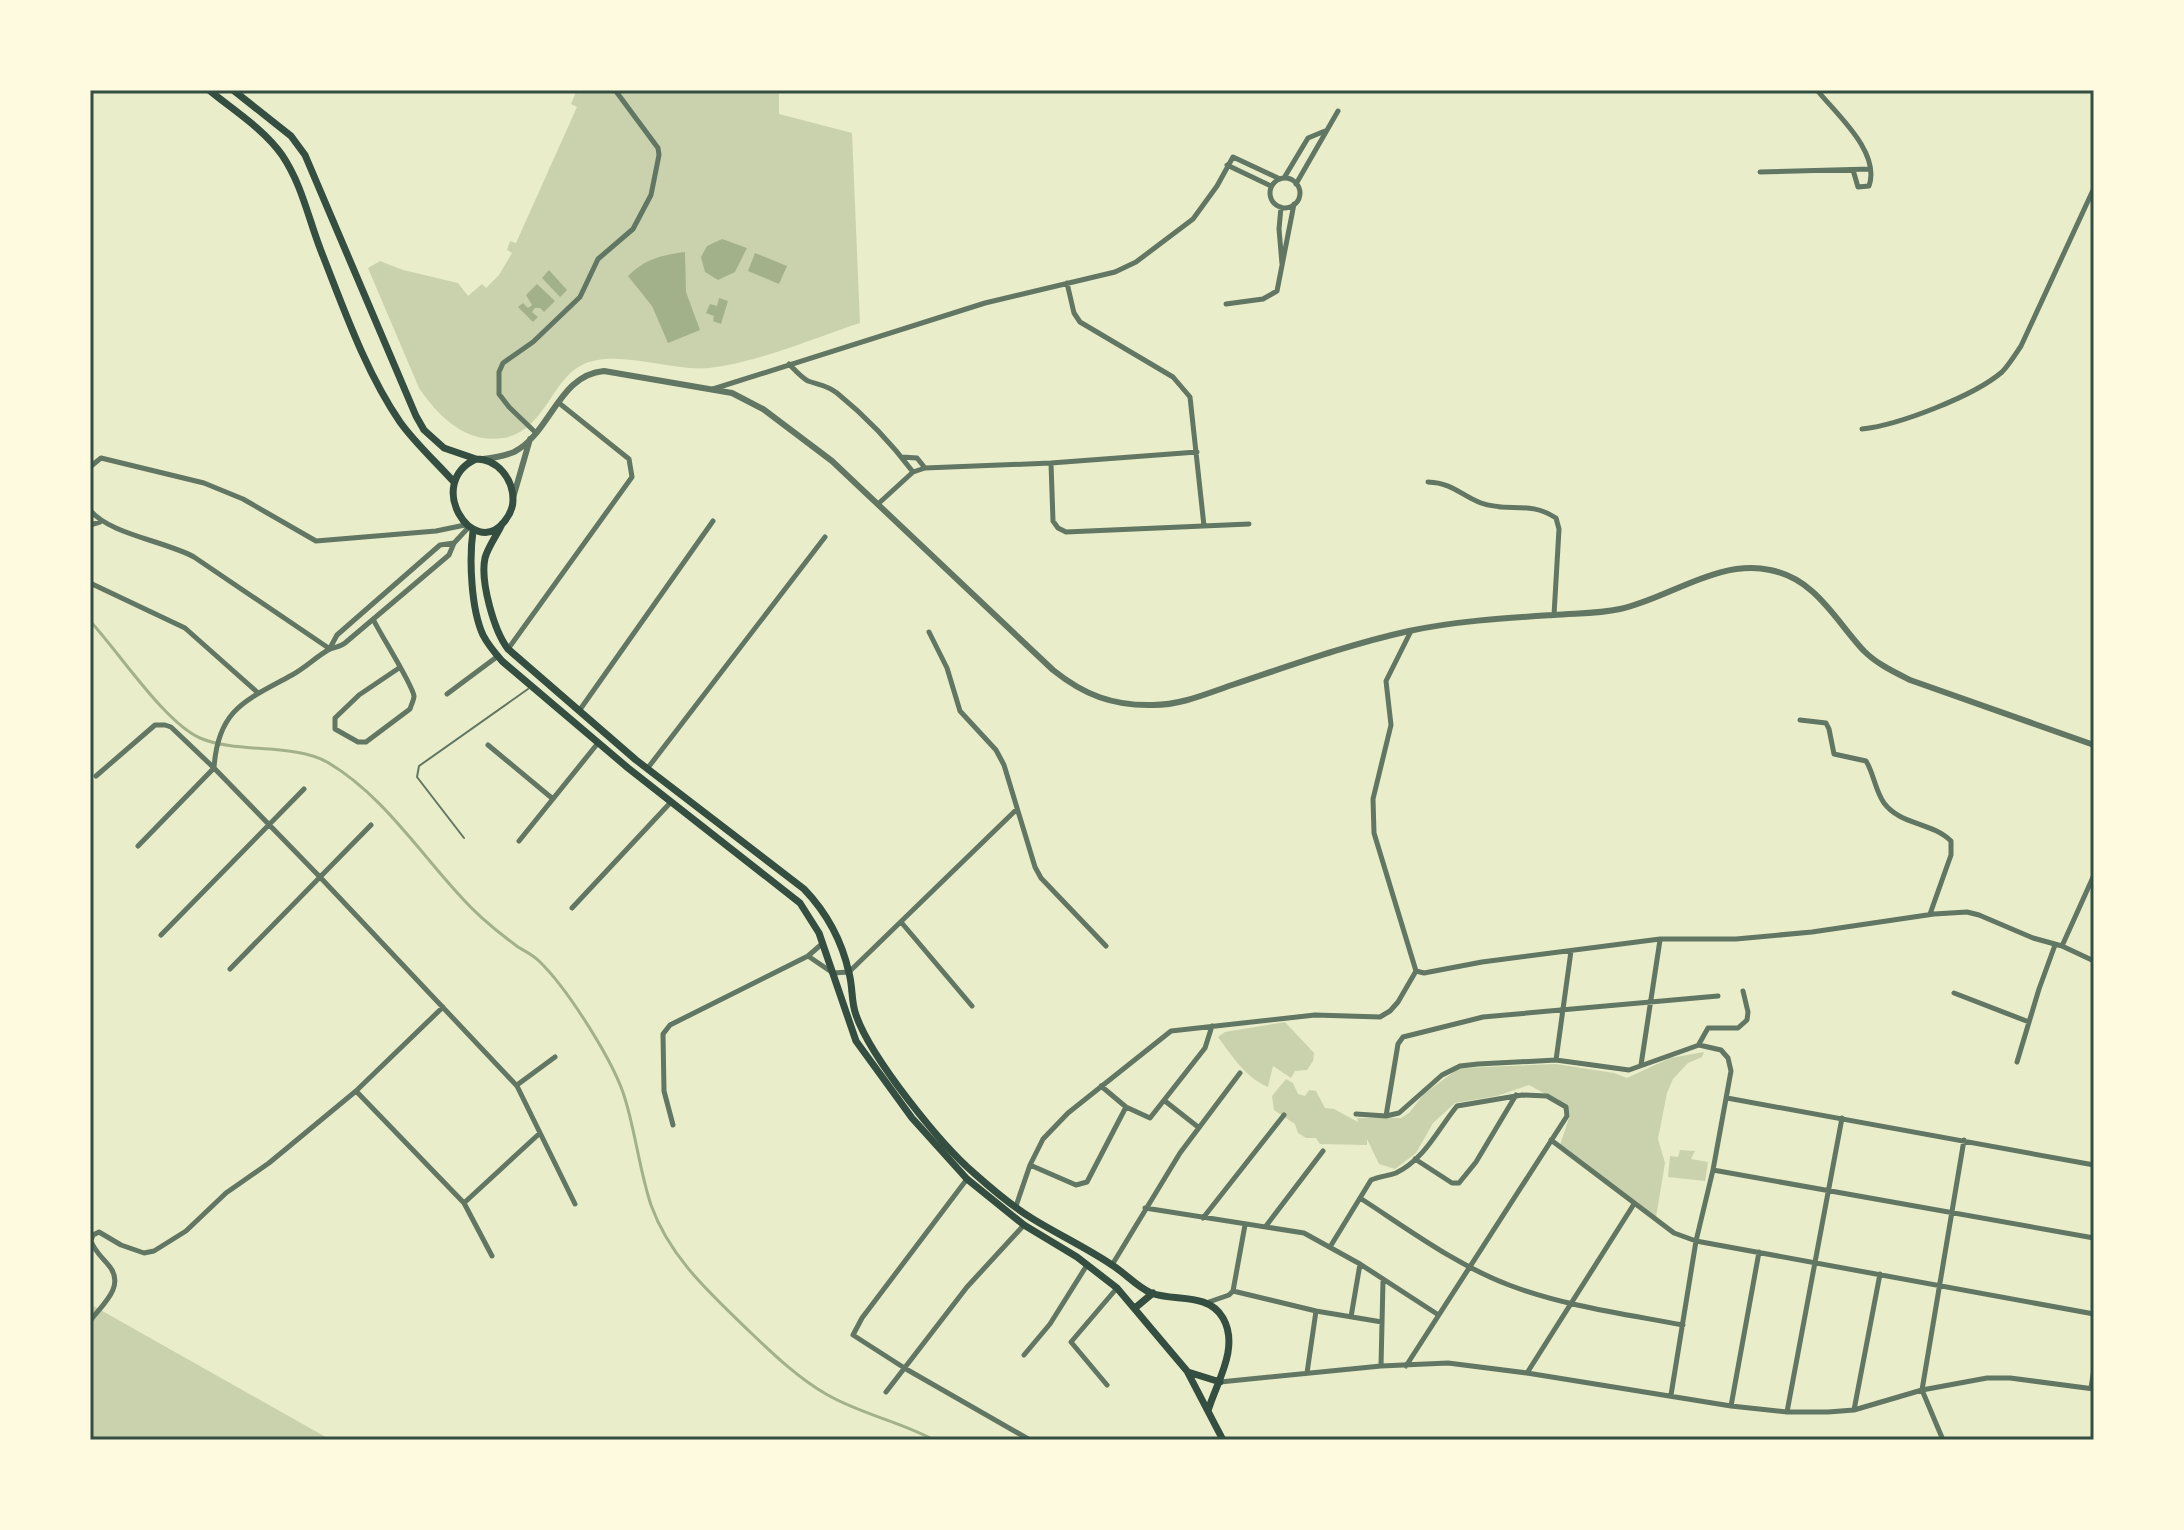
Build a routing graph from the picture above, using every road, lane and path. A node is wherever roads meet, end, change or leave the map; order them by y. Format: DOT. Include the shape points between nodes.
graph roads {
  1 [pos="209,90"];
  2 [pos="234,90"];
  3 [pos="615,90"];
  4 [pos="1817,90"];
  5 [pos="1338,111"];
  6 [pos="1326,131"];
  7 [pos="1227,165"];
  8 [pos="1288,169"];
  9 [pos="1870,169"];
  10 [pos="1853,170"];
  11 [pos="1760,172"];
  12 [pos="1301,176"];
  13 [pos="1282,178"];
  14 [pos="1296,184"];
  15 [pos="1271,186"];
  16 [pos="2094,188"];
  17 [pos="1294,204"];
  18 [pos="1281,207"];
  19 [pos="1279,220"];
  20 [pos="1291,221"];
  21 [pos="1283,273"];
  22 [pos="1067,283"];
  23 [pos="1226,304"];
  24 [pos="788,364"];
  25 [pos="713,389"];
  26 [pos="559,403"];
  27 [pos="1862,429"];
  28 [pos="535,432"];
  29 [pos="530,439"];
  30 [pos="1197,452"];
  31 [pos="902,457"];
  32 [pos="480,459"];
  33 [pos="1051,463"];
  34 [pos="92,464"];
  35 [pos="925,468"];
  36 [pos="913,472"];
  37 [pos="453,481"];
  38 [pos="1428,482"];
  39 [pos="513,499"];
  40 [pos="878,504"];
  41 [pos="90,510"];
  42 [pos="713,521"];
  43 [pos="100,522"];
  44 [pos="502,524"];
  45 [pos="1249,524"];
  46 [pos="90,525"];
  47 [pos="1204,526"];
  48 [pos="469,528"];
  49 [pos="825,537"];
  50 [pos="454,543"];
  51 [pos="90,583"];
  52 [pos="1554,615"];
  53 [pos="374,621"];
  54 [pos="1411,631"];
  55 [pos="929,632"];
  56 [pos="330,649"];
  57 [pos="508,649"];
  58 [pos="498,656"];
  59 [pos="399,668"];
  60 [pos="532,686"];
  61 [pos="257,692"];
  62 [pos="447,694"];
  63 [pos="579,711"];
  64 [pos="1800,720"];
  65 [pos="598,743"];
  66 [pos="488,745"];
  67 [pos="2094,745"];
  68 [pos="214,768"];
  69 [pos="647,769"];
  70 [pos="96,776"];
  71 [pos="304,789"];
  72 [pos="553,799"];
  73 [pos="671,802"];
  74 [pos="1017,809"];
  75 [pos="268,824"];
  76 [pos="371,825"];
  77 [pos="464,838"];
  78 [pos="519,841"];
  79 [pos="138,846"];
  80 [pos="2094,875"];
  81 [pos="319,876"];
  82 [pos="572,908"];
  83 [pos="1930,914"];
  84 [pos="901,922"];
  85 [pos="161,935"];
  86 [pos="1660,939"];
  87 [pos="823,943"];
  88 [pos="1106,946"];
  89 [pos="2059,946"];
  90 [pos="1571,951"];
  91 [pos="808,956"];
  92 [pos="2094,961"];
  93 [pos="230,969"];
  94 [pos="1416,971"];
  95 [pos="849,972"];
  96 [pos="833,973"];
  97 [pos="1743,991"];
  98 [pos="1954,993"];
  99 [pos="1718,996"];
  100 [pos="1650,1004"];
  101 [pos="972,1006"];
  102 [pos="443,1007"];
  103 [pos="1565,1010"];
  104 [pos="2029,1022"];
  105 [pos="1212,1026"];
  106 [pos="1699,1045"];
  107 [pos="555,1057"];
  108 [pos="1556,1060"];
  109 [pos="2017,1062"];
  110 [pos="1641,1066"];
  111 [pos="1240,1073"];
  112 [pos="517,1086"];
  113 [pos="1101,1086"];
  114 [pos="356,1091"];
  115 [pos="1516,1095"];
  116 [pos="1727,1098"];
  117 [pos="1165,1101"];
  118 [pos="1126,1107"];
  119 [pos="1356,1114"];
  120 [pos="1284,1115"];
  121 [pos="1386,1116"];
  122 [pos="1842,1118"];
  123 [pos="673,1125"];
  124 [pos="1198,1127"];
  125 [pos="540,1133"];
  126 [pos="1551,1140"];
  127 [pos="1964,1140"];
  128 [pos="1323,1151"];
  129 [pos="1415,1159"];
  130 [pos="1030,1165"];
  131 [pos="2094,1165"];
  132 [pos="1713,1170"];
  133 [pos="967,1179"];
  134 [pos="1829,1192"];
  135 [pos="1360,1198"];
  136 [pos="464,1203"];
  137 [pos="575,1204"];
  138 [pos="1634,1204"];
  139 [pos="1016,1206"];
  140 [pos="1145,1208"];
  141 [pos="1952,1214"];
  142 [pos="1203,1218"];
  143 [pos="1024,1225"];
  144 [pos="1245,1225"];
  145 [pos="1266,1226"];
  146 [pos="2094,1238"];
  147 [pos="1696,1241"];
  148 [pos="1330,1247"];
  149 [pos="1759,1252"];
  150 [pos="492,1256"];
  151 [pos="1815,1263"];
  152 [pos="1088,1264"];
  153 [pos="1360,1264"];
  154 [pos="1112,1265"];
  155 [pos="1468,1267"];
  156 [pos="1880,1274"];
  157 [pos="1383,1280"];
  158 [pos="1938,1285"];
  159 [pos="1117,1288"];
  160 [pos="1233,1291"];
  161 [pos="1153,1293"];
  162 [pos="1206,1303"];
  163 [pos="1572,1303"];
  164 [pos="1135,1308"];
  165 [pos="1316,1311"];
  166 [pos="1437,1314"];
  167 [pos="2094,1314"];
  168 [pos="1351,1317"];
  169 [pos="90,1321"];
  170 [pos="1382,1322"];
  171 [pos="1683,1325"];
  172 [pos="1024,1355"];
  173 [pos="1381,1366"];
  174 [pos="1405,1366"];
  175 [pos="906,1369"];
  176 [pos="2094,1369"];
  177 [pos="1187,1371"];
  178 [pos="1224,1371"];
  179 [pos="1307,1373"];
  180 [pos="1527,1373"];
  181 [pos="1236,1381"];
  182 [pos="1220,1382"];
  183 [pos="1107,1385"];
  184 [pos="2092,1388"];
  185 [pos="1922,1390"];
  186 [pos="886,1392"];
  187 [pos="1671,1395"];
  188 [pos="1731,1406"];
  189 [pos="1854,1410"];
  190 [pos="1208,1411"];
  191 [pos="1787,1412"];
  192 [pos="1030,1440"];
  193 [pos="1223,1440"];
  194 [pos="1943,1440"];
  1 -- 37 [label="main road" via="280,153 378,384 401,423"];
  2 -- 32 [label="main road" via="291,136 305,155 424,430 444,448"];
  3 -- 28 [label="street" via="658,148 651,195 633,229 598,259 580,297 503,363 499,394"];
  4 -- 9 [label="street" via="1862,145"];
  5 -- 6 [label="street"];
  6 -- 8 [label="street" via="1308,138"];
  6 -- 12 [label="street"];
  7 -- 13 [label="street" via="1233,157"];
  7 -- 15 [label="street"];
  7 -- 22 [label="street" via="1203,208 1177,232 1115,272"];
  8 -- 12 [label="street"];
  8 -- 13 [label="street"];
  9 -- 10 [label="street"];
  9 -- 10 [label="street" via="1871,183 1861,188"];
  10 -- 11 [label="street"];
  12 -- 14 [label="street"];
  13 -- 14 [label="street"];
  13 -- 15 [label="street"];
  14 -- 17 [label="street"];
  15 -- 18 [label="street" via="1272,201"];
  16 -- 27 [label="street" via="2021,346 2004,370 1978,389 1885,426"];
  17 -- 18 [label="street"];
  17 -- 20 [label="street"];
  18 -- 19 [label="street"];
  19 -- 20 [label="street"];
  19 -- 21 [label="street"];
  20 -- 21 [label="street"];
  21 -- 23 [label="street" via="1277,291 1263,299"];
  22 -- 24 [label="street"];
  22 -- 30 [label="street" via="1080,322 1183,387 1194,410"];
  24 -- 25 [label="street"];
  24 -- 31 [label="street" via="838,394"];
  25 -- 26 [label="street" via="592,372 576,379"];
  25 -- 40 [label="street" via="763,409"];
  26 -- 28 [label="street"];
  26 -- 57 [label="street" via="629,459 632,477"];
  28 -- 29 [label="street"];
  29 -- 32 [label="street" via="515,451"];
  29 -- 39 [label="street"];
  30 -- 33 [label="street"];
  30 -- 47 [label="street"];
  31 -- 35 [label="street" via="917,458"];
  31 -- 36 [label="street"];
  32 -- 37 [label="main road" via="459,469"];
  32 -- 39 [label="main road" via="500,468"];
  33 -- 35 [label="street"];
  33 -- 47 [label="street" via="1053,521 1066,532"];
  34 -- 48 [label="street" via="101,458 117,460 204,483 316,541"];
  35 -- 36 [label="street"];
  36 -- 40 [label="street"];
  37 -- 48 [label="main road" via="456,504"];
  38 -- 52 [label="street" via="1444,483 1479,502 1536,507 1556,518"];
  39 -- 44 [label="main road"];
  40 -- 54 [label="street" via="1053,670 1074,687 1108,701 1173,704"];
  41 -- 43 [label="street"];
  42 -- 63 [label="street"];
  43 -- 46 [label="street"];
  43 -- 56 [label="street" via="175,547"];
  44 -- 48 [label="main road" via="485,533"];
  44 -- 57 [label="main road" via="484,560 493,623"];
  45 -- 47 [label="street"];
  48 -- 50 [label="street"];
  48 -- 58 [label="main road" via="482,634"];
  49 -- 69 [label="street"];
  50 -- 53 [label="street" via="449,555"];
  50 -- 56 [label="street" via="440,545 337,635"];
  51 -- 61 [label="street" via="185,628"];
  52 -- 54 [label="street"];
  52 -- 67 [label="street" via="1623,608 1730,569 1769,569 1815,592 1865,652 1887,668"];
  53 -- 56 [label="street"];
  53 -- 59 [label="street"];
  54 -- 94 [label="street" via="1386,681 1391,725 1372,816"];
  55 -- 74 [label="street" via="960,711 1004,765"];
  56 -- 61 [label="street"];
  57 -- 63 [label="main road"];
  58 -- 60 [label="main road"];
  58 -- 62 [label="street"];
  59 -- 59 [label="street" via="359,695 335,718 335,729 366,742 410,709 414,697"];
  60 -- 65 [label="main road"];
  60 -- 77 [label="lane" via="419,766 417,777"];
  61 -- 68 [label="street" via="241,703 225,727"];
  63 -- 69 [label="main road"];
  64 -- 83 [label="street" via="1826,723 1834,754 1866,761 1884,803 1894,813 1940,830 1951,841"];
  65 -- 72 [label="street"];
  65 -- 73 [label="main road"];
  66 -- 72 [label="street"];
  68 -- 70 [label="street" via="171,727 155,725"];
  68 -- 75 [label="street"];
  68 -- 79 [label="street"];
  69 -- 95 [label="main road" via="804,889 833,928"];
  71 -- 75 [label="street"];
  72 -- 78 [label="street"];
  73 -- 82 [label="street"];
  73 -- 87 [label="main road" via="789,892 810,915"];
  74 -- 84 [label="street"];
  74 -- 88 [label="street" via="1041,878"];
  75 -- 81 [label="street"];
  75 -- 85 [label="street"];
  76 -- 81 [label="street"];
  80 -- 89 [label="street"];
  81 -- 93 [label="street"];
  81 -- 102 [label="street"];
  83 -- 86 [label="street" via="1736,939"];
  83 -- 89 [label="street" via="1967,912"];
  84 -- 95 [label="street"];
  84 -- 101 [label="street"];
  86 -- 90 [label="street"];
  86 -- 100 [label="street"];
  87 -- 91 [label="street"];
  87 -- 96 [label="main road"];
  89 -- 92 [label="street"];
  89 -- 104 [label="street"];
  90 -- 94 [label="street"];
  90 -- 103 [label="street"];
  91 -- 96 [label="street"];
  91 -- 123 [label="street" via="670,1025 663,1034 664,1091"];
  94 -- 105 [label="street" via="1390,1011 1380,1017 1315,1015"];
  95 -- 96 [label="street"];
  95 -- 139 [label="main road" via="855,1012 866,1038 896,1082 973,1173"];
  96 -- 133 [label="main road" via="856,1041 920,1128"];
  97 -- 106 [label="street" via="1747,1020 1738,1028 1708,1028"];
  98 -- 104 [label="street"];
  99 -- 100 [label="street"];
  100 -- 103 [label="street"];
  100 -- 110 [label="street"];
  102 -- 112 [label="street"];
  102 -- 114 [label="street"];
  103 -- 108 [label="street"];
  103 -- 121 [label="street" via="1483,1017 1403,1037"];
  104 -- 109 [label="street"];
  105 -- 113 [label="street" via="1171,1031"];
  105 -- 117 [label="street" via="1205,1048"];
  106 -- 110 [label="street"];
  106 -- 116 [label="street" via="1721,1050 1728,1058"];
  107 -- 112 [label="street"];
  108 -- 110 [label="street" via="1629,1070"];
  108 -- 121 [label="street" via="1460,1066 1442,1075 1404,1110"];
  111 -- 124 [label="street"];
  112 -- 125 [label="street"];
  113 -- 118 [label="street"];
  113 -- 130 [label="street" via="1043,1139"];
  114 -- 136 [label="street"];
  114 -- 169 [label="street" via="226,1193 194,1225 154,1251 133,1251 99,1232 93,1235 94,1248 116,1284"];
  115 -- 126 [label="street" via="1547,1096 1566,1107 1567,1116"];
  115 -- 129 [label="street" via="1457,1106"];
  115 -- 129 [label="street" via="1459,1183"];
  116 -- 122 [label="street"];
  116 -- 132 [label="street"];
  117 -- 118 [label="street" via="1150,1118"];
  117 -- 124 [label="street"];
  118 -- 130 [label="street" via="1087,1182 1076,1185"];
  119 -- 121 [label="street"];
  120 -- 142 [label="street"];
  122 -- 127 [label="street"];
  122 -- 134 [label="street"];
  124 -- 140 [label="street"];
  125 -- 136 [label="street"];
  125 -- 137 [label="street"];
  126 -- 138 [label="street"];
  126 -- 155 [label="street"];
  127 -- 131 [label="street"];
  127 -- 141 [label="street"];
  128 -- 145 [label="street"];
  129 -- 135 [label="street" via="1398,1172 1371,1180"];
  130 -- 139 [label="street"];
  132 -- 134 [label="street"];
  132 -- 147 [label="street"];
  133 -- 143 [label="main road"];
  133 -- 175 [label="street" via="853,1335"];
  134 -- 141 [label="street"];
  134 -- 151 [label="street"];
  135 -- 148 [label="street"];
  135 -- 155 [label="street"];
  136 -- 150 [label="street"];
  138 -- 147 [label="street" via="1674,1233"];
  138 -- 163 [label="street"];
  139 -- 154 [label="main road"];
  140 -- 142 [label="street"];
  140 -- 154 [label="street"];
  141 -- 146 [label="street"];
  141 -- 158 [label="street"];
  142 -- 144 [label="street"];
  143 -- 152 [label="main road"];
  143 -- 175 [label="street" via="967,1287"];
  144 -- 145 [label="street"];
  144 -- 160 [label="street"];
  145 -- 148 [label="street" via="1304,1233"];
  147 -- 149 [label="street"];
  147 -- 171 [label="street"];
  148 -- 153 [label="street"];
  149 -- 151 [label="street"];
  149 -- 188 [label="street"];
  151 -- 156 [label="street"];
  151 -- 191 [label="street"];
  152 -- 159 [label="main road"];
  152 -- 172 [label="street"];
  153 -- 157 [label="street"];
  153 -- 168 [label="street"];
  154 -- 161 [label="main road"];
  155 -- 163 [label="street"];
  155 -- 166 [label="street"];
  156 -- 158 [label="street"];
  156 -- 189 [label="street"];
  157 -- 166 [label="street"];
  157 -- 170 [label="street"];
  158 -- 167 [label="street"];
  158 -- 185 [label="street"];
  159 -- 164 [label="main road"];
  159 -- 183 [label="street" via="1071,1342"];
  160 -- 162 [label="street"];
  160 -- 165 [label="street"];
  161 -- 162 [label="main road"];
  161 -- 164 [label="main road"];
  162 -- 178 [label="main road" via="1224,1318"];
  163 -- 171 [label="street"];
  163 -- 180 [label="street"];
  164 -- 177 [label="main road"];
  165 -- 168 [label="street"];
  165 -- 179 [label="street"];
  166 -- 174 [label="street"];
  168 -- 170 [label="street"];
  170 -- 173 [label="street"];
  171 -- 187 [label="street"];
  173 -- 174 [label="street"];
  173 -- 179 [label="street"];
  174 -- 180 [label="street" via="1448,1363"];
  175 -- 186 [label="street"];
  175 -- 192 [label="street"];
  176 -- 184 [label="street"];
  177 -- 182 [label="main road"];
  177 -- 190 [label="main road"];
  178 -- 181 [label="street"];
  178 -- 182 [label="main road"];
  179 -- 181 [label="street"];
  180 -- 187 [label="street"];
  181 -- 182 [label="street"];
  182 -- 190 [label="main road"];
  184 -- 185 [label="street" via="1987,1378"];
  185 -- 189 [label="street"];
  185 -- 194 [label="street"];
  187 -- 188 [label="street"];
  188 -- 191 [label="street"];
  189 -- 191 [label="street"];
  190 -- 193 [label="main road"];
}
